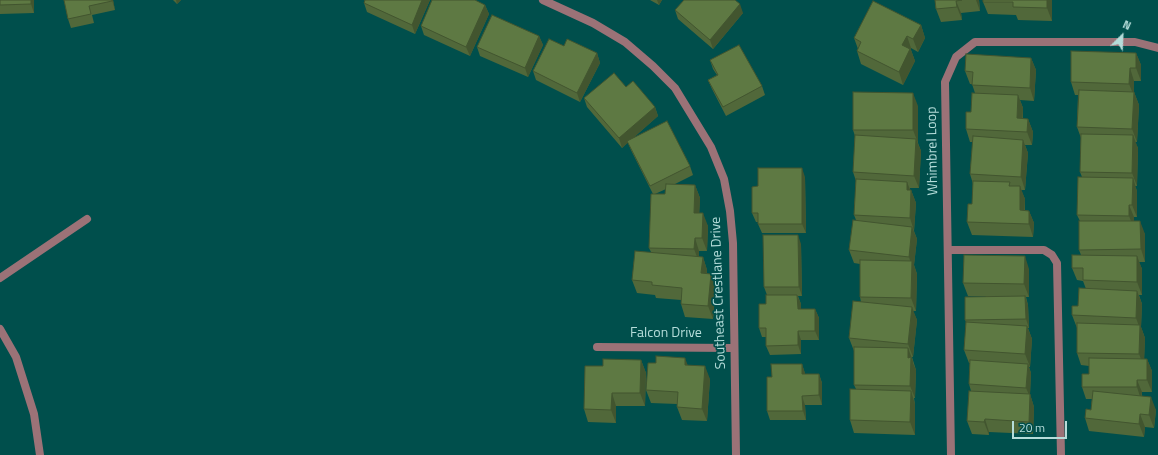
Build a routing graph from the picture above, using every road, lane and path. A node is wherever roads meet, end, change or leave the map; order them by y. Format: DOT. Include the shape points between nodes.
graph roads {
  1 [pos="543,0"];
  2 [pos="1158,48"];
  3 [pos="87,219"];
  4 [pos="948,250"];
  5 [pos="0,278"];
  6 [pos="0,329"];
  7 [pos="598,347"];
  8 [pos="733,348"];
  9 [pos="40,455"];
  10 [pos="736,455"];
  11 [pos="951,455"];
  12 [pos="1061,455"];
  1 -- 8 [label="street, Southeast Crestlane Drive" via="593,23 618,38 653,66 676,88 711,147 724,179 730,211 733,244"];
  2 -- 4 [label="street, Whimbrel Loop" via="1135,42 976,42 956,57 945,82"];
  3 -- 5 [label="street"];
  4 -- 11 [label="street, Whimbrel Loop"];
  4 -- 12 [label="street" via="1044,250 1052,255 1057,263"];
  6 -- 9 [label="street" via="16,357 34,414"];
  7 -- 8 [label="street, Falcon Drive"];
  8 -- 10 [label="street, Southeast Crestlane Drive"];
}
